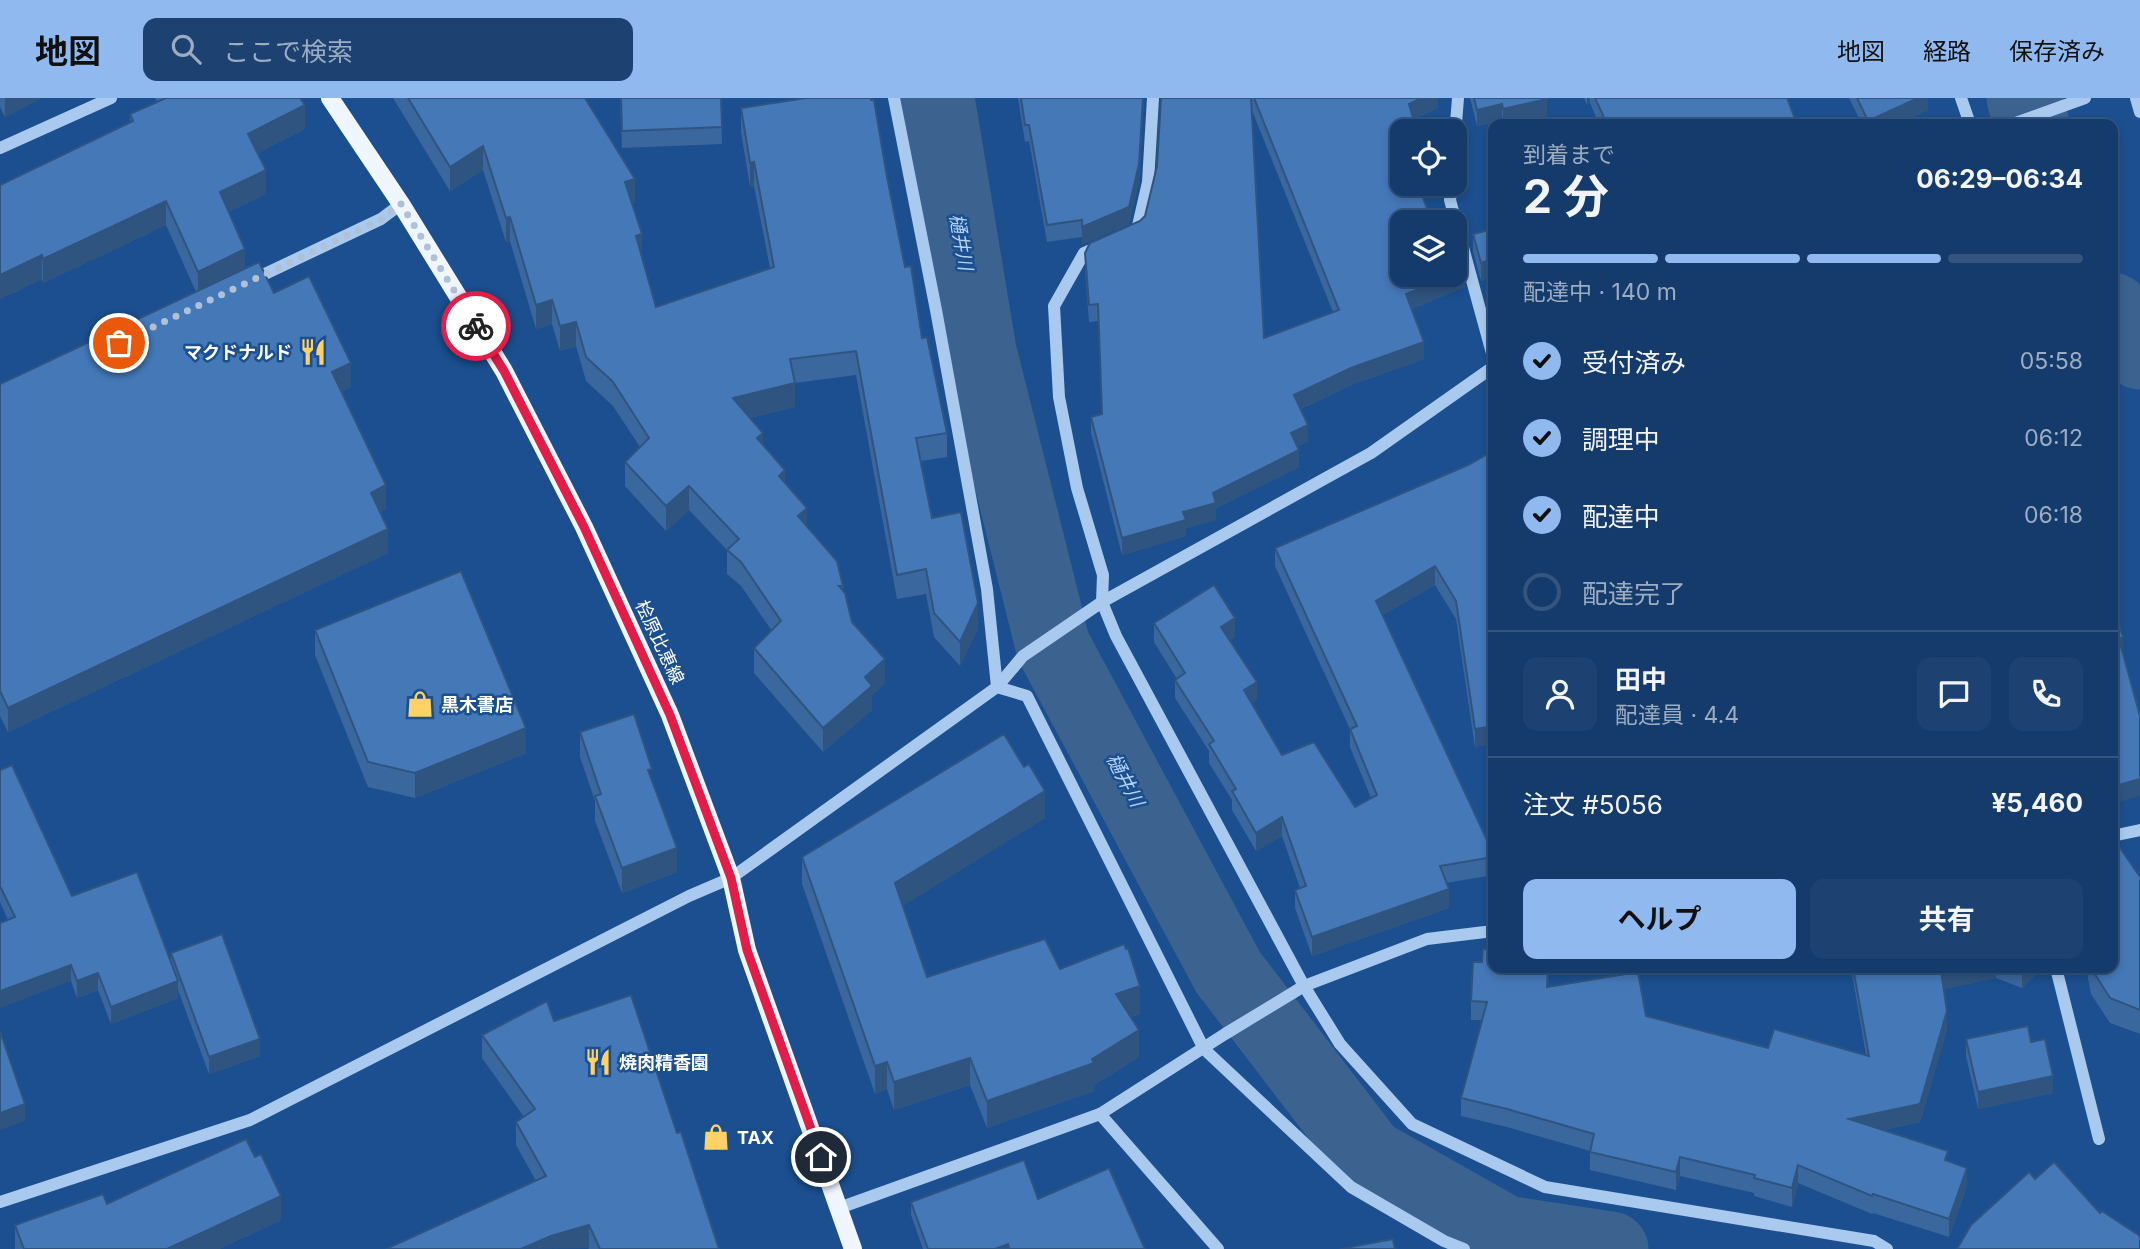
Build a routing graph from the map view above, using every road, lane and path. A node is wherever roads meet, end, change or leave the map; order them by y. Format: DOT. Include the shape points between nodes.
graph roads {
  1 [pos="111,98"];
  2 [pos="330,98"];
  3 [pos="894,98"];
  4 [pos="1153,98"];
  5 [pos="1458,98"];
  6 [pos="1961,98"];
  7 [pos="2136,98"];
  8 [pos="2082,99"];
  9 [pos="2140,112"];
  10 [pos="1456,119"];
  11 [pos="1968,119"];
  12 [pos="2027,119"];
  13 [pos="0,148"];
  14 [pos="1450,196"];
  15 [pos="401,204"];
  16 [pos="234,289"];
  17 [pos="1488,339"];
  18 [pos="1488,371"];
  19 [pos="1102,602"];
  20 [pos="997,687"];
  21 [pos="2140,830"];
  22 [pos="2118,835"];
  23 [pos="731,878"];
  24 [pos="1488,932"];
  25 [pos="2057,973"];
  26 [pos="1304,986"];
  27 [pos="1204,1049"];
  28 [pos="1100,1114"];
  29 [pos="2099,1139"];
  30 [pos="0,1202"];
  31 [pos="839,1208"];
  32 [pos="853,1249"];
  33 [pos="1218,1249"];
  34 [pos="1464,1249"];
  35 [pos="1887,1249"];
  1 -- 13 [label="street"];
  2 -- 15 [label="main road, 桧原比恵線"];
  3 -- 20 [label="street" via="986,589"];
  4 -- 19 [label="street" via="1148,182 1137,230 1084,253 1054,306 1059,397 1077,488 1103,575"];
  5 -- 10 [label="street"];
  6 -- 11 [label="street"];
  7 -- 9 [label="street"];
  8 -- 12 [label="street"];
  14 -- 17 [label="street"];
  15 -- 16 [label="street" via="382,219"];
  15 -- 23 [label="main road, 桧原比恵線" via="504,371 584,527 670,715"];
  18 -- 19 [label="street" via="1371,453"];
  19 -- 20 [label="street" via="1023,656"];
  19 -- 26 [label="street"];
  20 -- 23 [label="street"];
  20 -- 27 [label="street" via="1027,696"];
  21 -- 22 [label="street"];
  23 -- 30 [label="street" via="250,1120"];
  23 -- 31 [label="main road, 桧原比恵線" via="747,950"];
  24 -- 26 [label="street" via="1427,939"];
  25 -- 29 [label="street"];
  26 -- 27 [label="street"];
  26 -- 35 [label="street" via="1340,1044 1412,1124 1545,1187 1874,1241"];
  27 -- 28 [label="street"];
  27 -- 34 [label="street" via="1351,1187"];
  28 -- 31 [label="street"];
  28 -- 33 [label="street"];
  31 -- 32 [label="main road, 桧原比恵線"];
}
